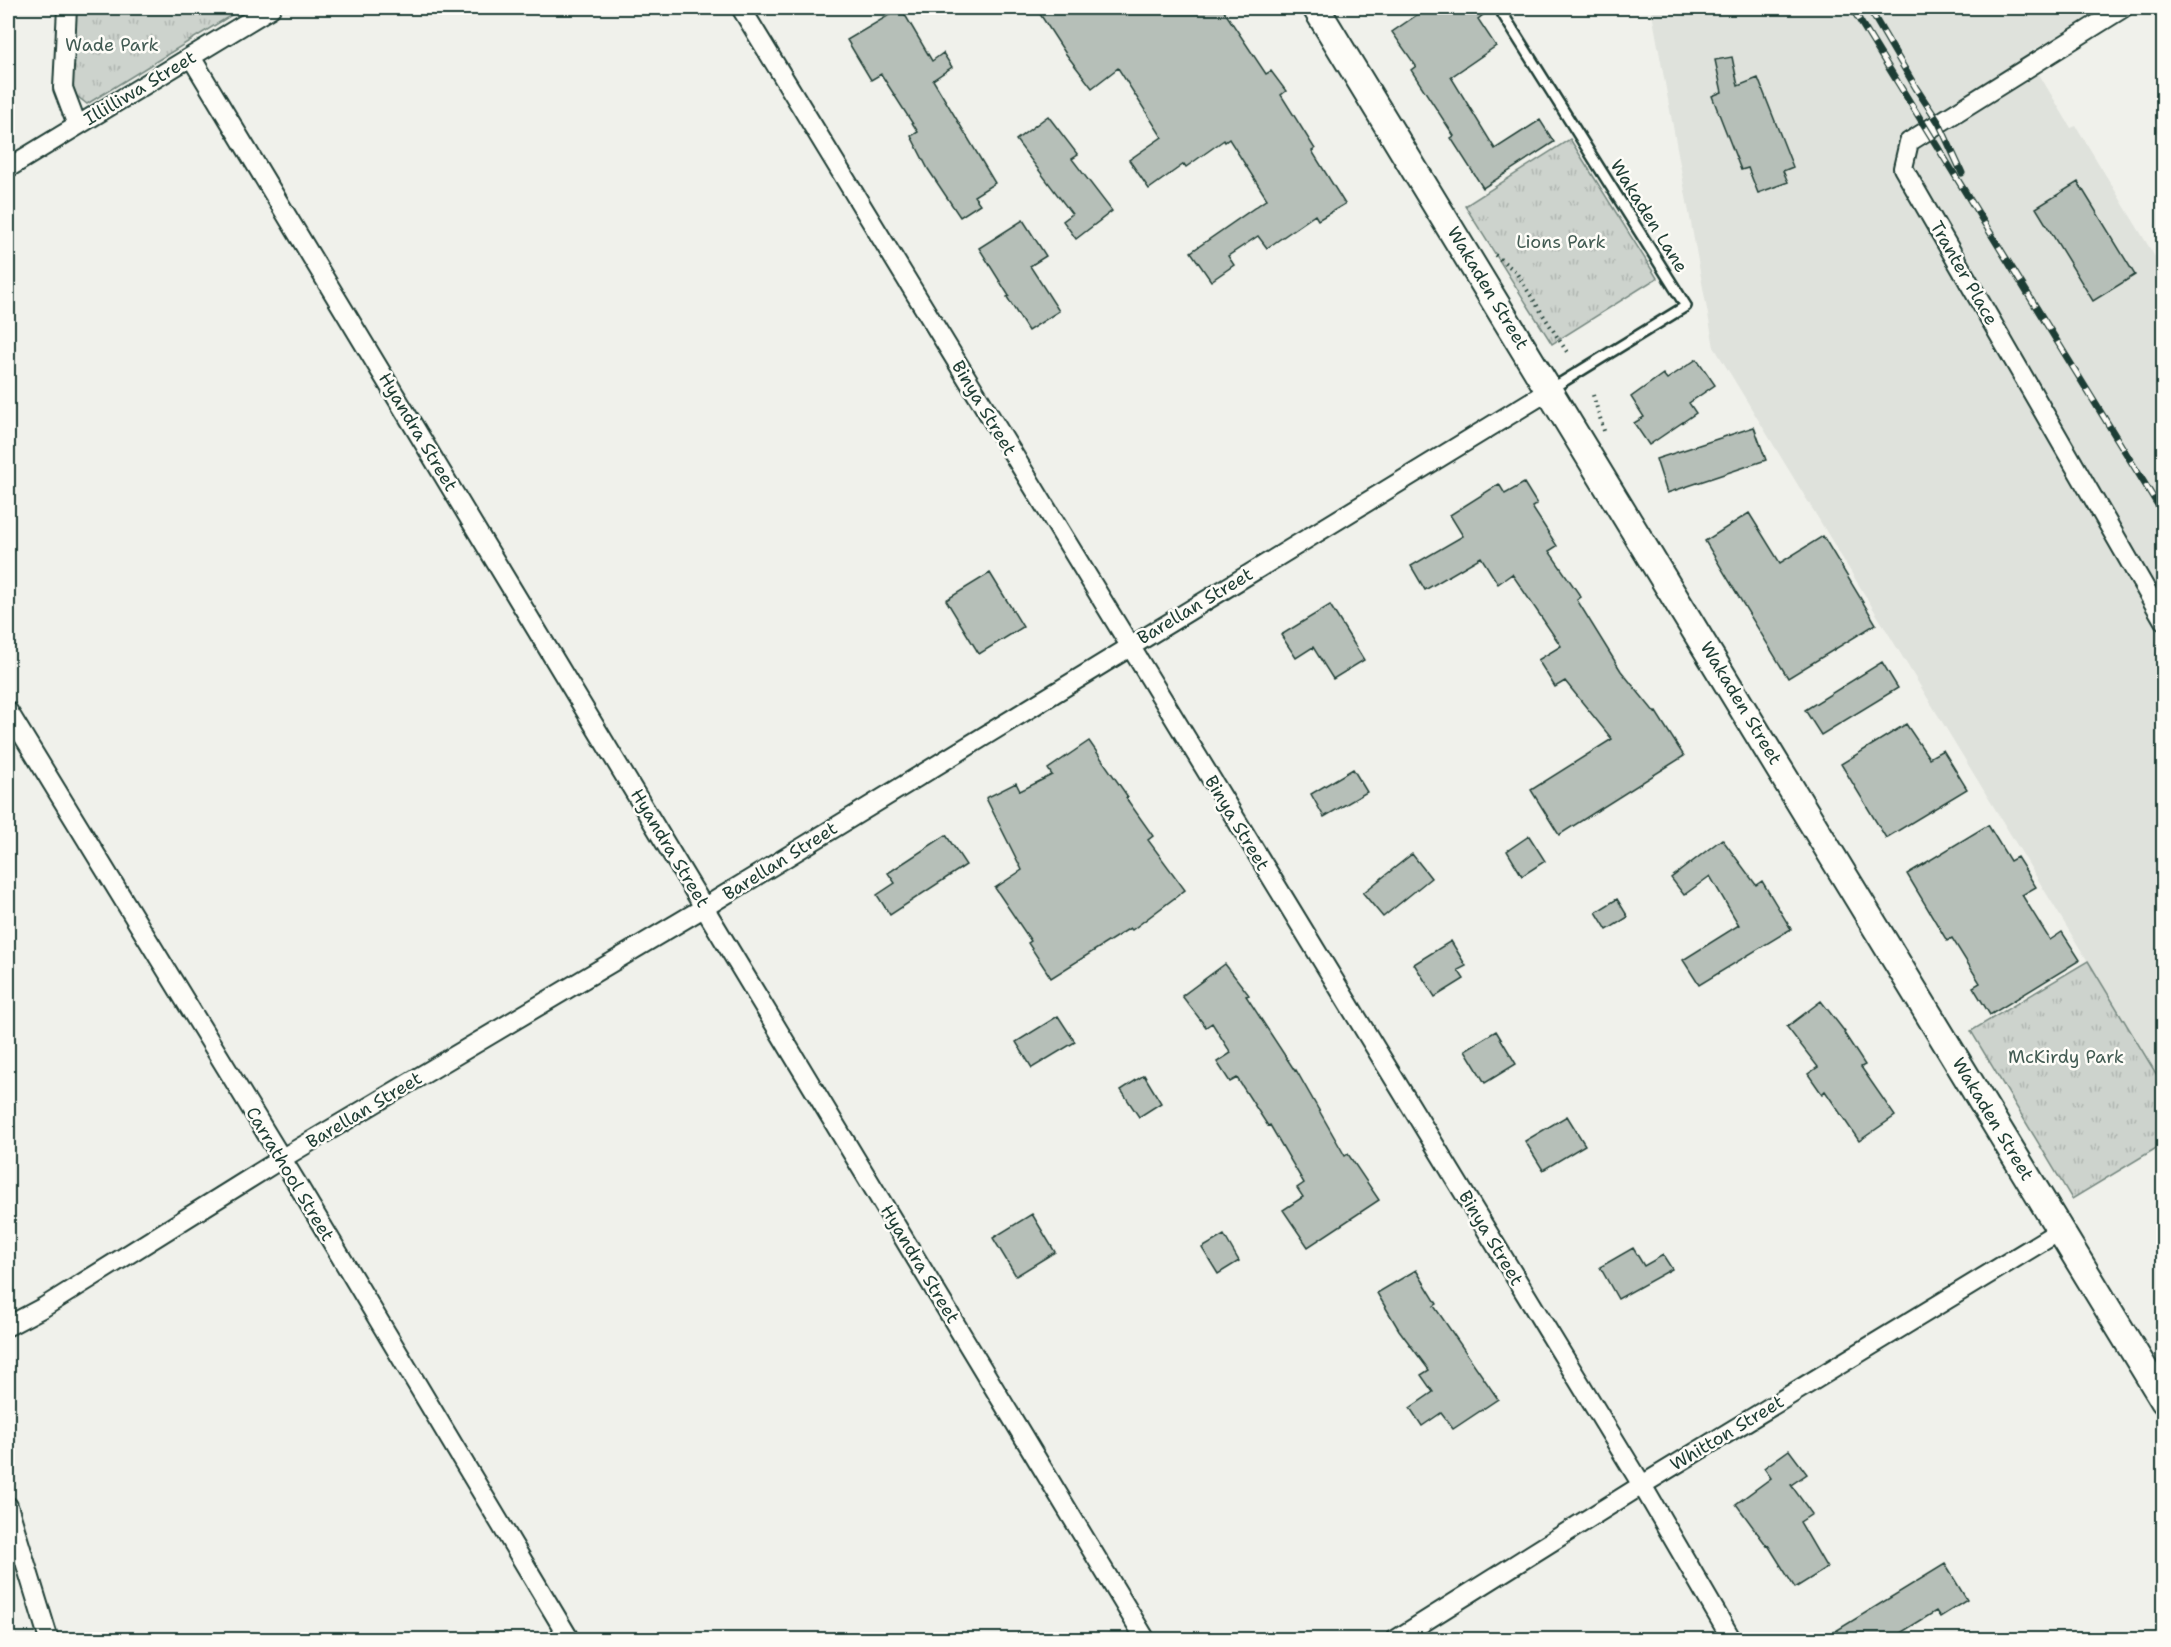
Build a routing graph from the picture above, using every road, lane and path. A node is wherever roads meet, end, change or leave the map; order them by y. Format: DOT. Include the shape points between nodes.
graph roads {
  1 [pos="67,8"];
  2 [pos="271,8"];
  3 [pos="741,8"];
  4 [pos="1316,8"];
  5 [pos="1499,8"];
  6 [pos="2123,8"];
  7 [pos="191,57"];
  8 [pos="77,125"];
  9 [pos="8,168"];
  10 [pos="1491,253"];
  11 [pos="1567,352"];
  12 [pos="1550,390"];
  13 [pos="2163,621"];
  14 [pos="1129,646"];
  15 [pos="8,711"];
  16 [pos="705,907"];
  17 [pos="281,1159"];
  18 [pos="2061,1230"];
  19 [pos="8,1326"];
  20 [pos="2163,1401"];
  21 [pos="1642,1485"];
  22 [pos="8,1506"];
  23 [pos="50,1640"];
  24 [pos="570,1640"];
  25 [pos="1146,1640"];
  26 [pos="1395,1640"];
  27 [pos="1732,1640"];
  1 -- 8 [label="street" via="63,88"];
  2 -- 7 [label="street, Illilliwa Street"];
  3 -- 14 [label="street, Binya Street"];
  4 -- 12 [label="street, Wakaden Street"];
  5 -- 12 [label="lane, Wakaden Lane" via="1686,306"];
  6 -- 13 [label="street, Tranter Place" via="1909,142 1903,168"];
  7 -- 8 [label="street, Illilliwa Street"];
  7 -- 16 [label="street, Hyandra Street"];
  8 -- 9 [label="street, Illilliwa Street"];
  10 -- 11 [label="path" via="1515,271"];
  12 -- 14 [label="street, Barellan Street"];
  12 -- 18 [label="street, Wakaden Street"];
  14 -- 16 [label="street, Barellan Street"];
  14 -- 21 [label="street, Binya Street"];
  15 -- 17 [label="street, Carrathool Street"];
  16 -- 17 [label="street, Barellan Street"];
  16 -- 25 [label="street, Hyandra Street"];
  17 -- 19 [label="street, Barellan Street"];
  17 -- 24 [label="street, Carrathool Street"];
  18 -- 20 [label="street, Wakaden Street"];
  18 -- 21 [label="street, Whitton Street"];
  21 -- 26 [label="street, Whitton Street"];
  21 -- 27 [label="street, Binya Street"];
  22 -- 23 [label="street"];
}
